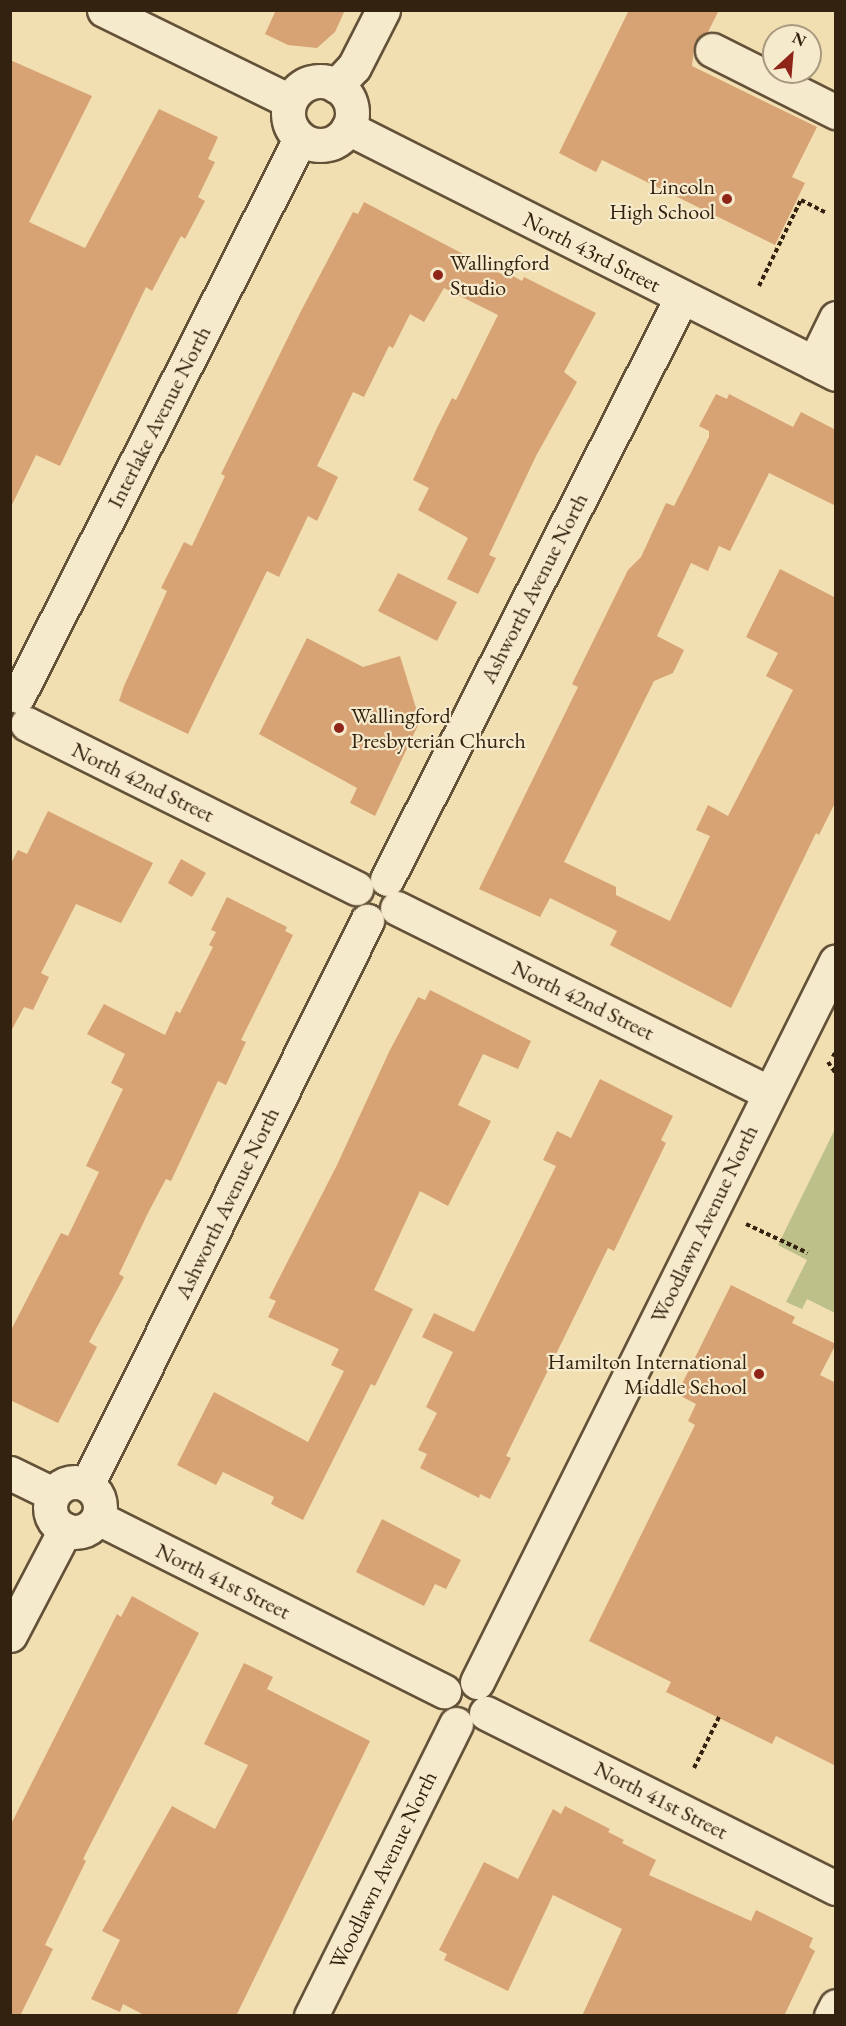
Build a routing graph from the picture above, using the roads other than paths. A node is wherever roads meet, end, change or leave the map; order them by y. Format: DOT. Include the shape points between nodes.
graph roads {
  1 [pos="104,10"];
  2 [pos="382,10"];
  3 [pos="712,50"];
  4 [pos="336,86"];
  5 [pos="290,101"];
  6 [pos="836,112"];
  7 [pos="348,128"];
  8 [pos="300,139"];
  9 [pos="682,297"];
  10 [pos="836,318"];
  11 [pos="825,369"];
  12 [pos="17,713"];
  13 [pos="356,888"];
  14 [pos="392,894"];
  15 [pos="367,921"];
  16 [pos="836,961"];
  17 [pos="768,1093"];
  18 [pos="10,1473"];
  19 [pos="87,1485"];
  20 [pos="53,1494"];
  21 [pos="98,1518"];
  22 [pos="65,1530"];
  23 [pos="10,1635"];
  24 [pos="477,1682"];
  25 [pos="444,1691"];
  26 [pos="486,1713"];
  27 [pos="456,1724"];
  28 [pos="836,1888"];
  29 [pos="836,2006"];
  30 [pos="311,2016"];
  31 [pos="831,2016"];
  1 -- 5 [label="street"];
  2 -- 4 [label="street" via="354,67"];
  3 -- 6 [label="street"];
  4 -- 5 [label="street" via="320,80 309,83"];
  4 -- 7 [label="street" via="351,107"];
  5 -- 8 [label="street" via="289,125"];
  7 -- 8 [label="street" via="332,143 312,145"];
  7 -- 9 [label="street, North 43rd Street"];
  8 -- 12 [label="street, Interlake Avenue North"];
  9 -- 11 [label="street, North 43rd Street"];
  9 -- 14 [label="street, Ashworth Avenue North"];
  10 -- 11 [label="street"];
  12 -- 13 [label="street, North 42nd Street"];
  13 -- 14 [label="street" via="368,877"];
  13 -- 15 [label="street" via="353,907"];
  14 -- 15 [label="street" via="384,921"];
  14 -- 17 [label="street, North 42nd Street"];
  15 -- 19 [label="street, Ashworth Avenue North"];
  16 -- 17 [label="street, Woodlawn Avenue North"];
  17 -- 24 [label="street, Woodlawn Avenue North"];
  18 -- 20 [label="street"];
  19 -- 20 [label="street" via="66,1483"];
  19 -- 21 [label="street" via="100,1503"];
  20 -- 22 [label="street" via="51,1515"];
  21 -- 22 [label="street" via="84,1531"];
  21 -- 25 [label="street, North 41st Street"];
  22 -- 23 [label="street"];
  24 -- 25 [label="street" via="458,1679"];
  24 -- 26 [label="street" via="488,1696"];
  25 -- 27 [label="street" via="444,1713"];
  26 -- 27 [label="street" via="472,1725"];
  26 -- 28 [label="street, North 41st Street"];
  27 -- 30 [label="street, Woodlawn Avenue North"];
  29 -- 31 [label="street"];
}
